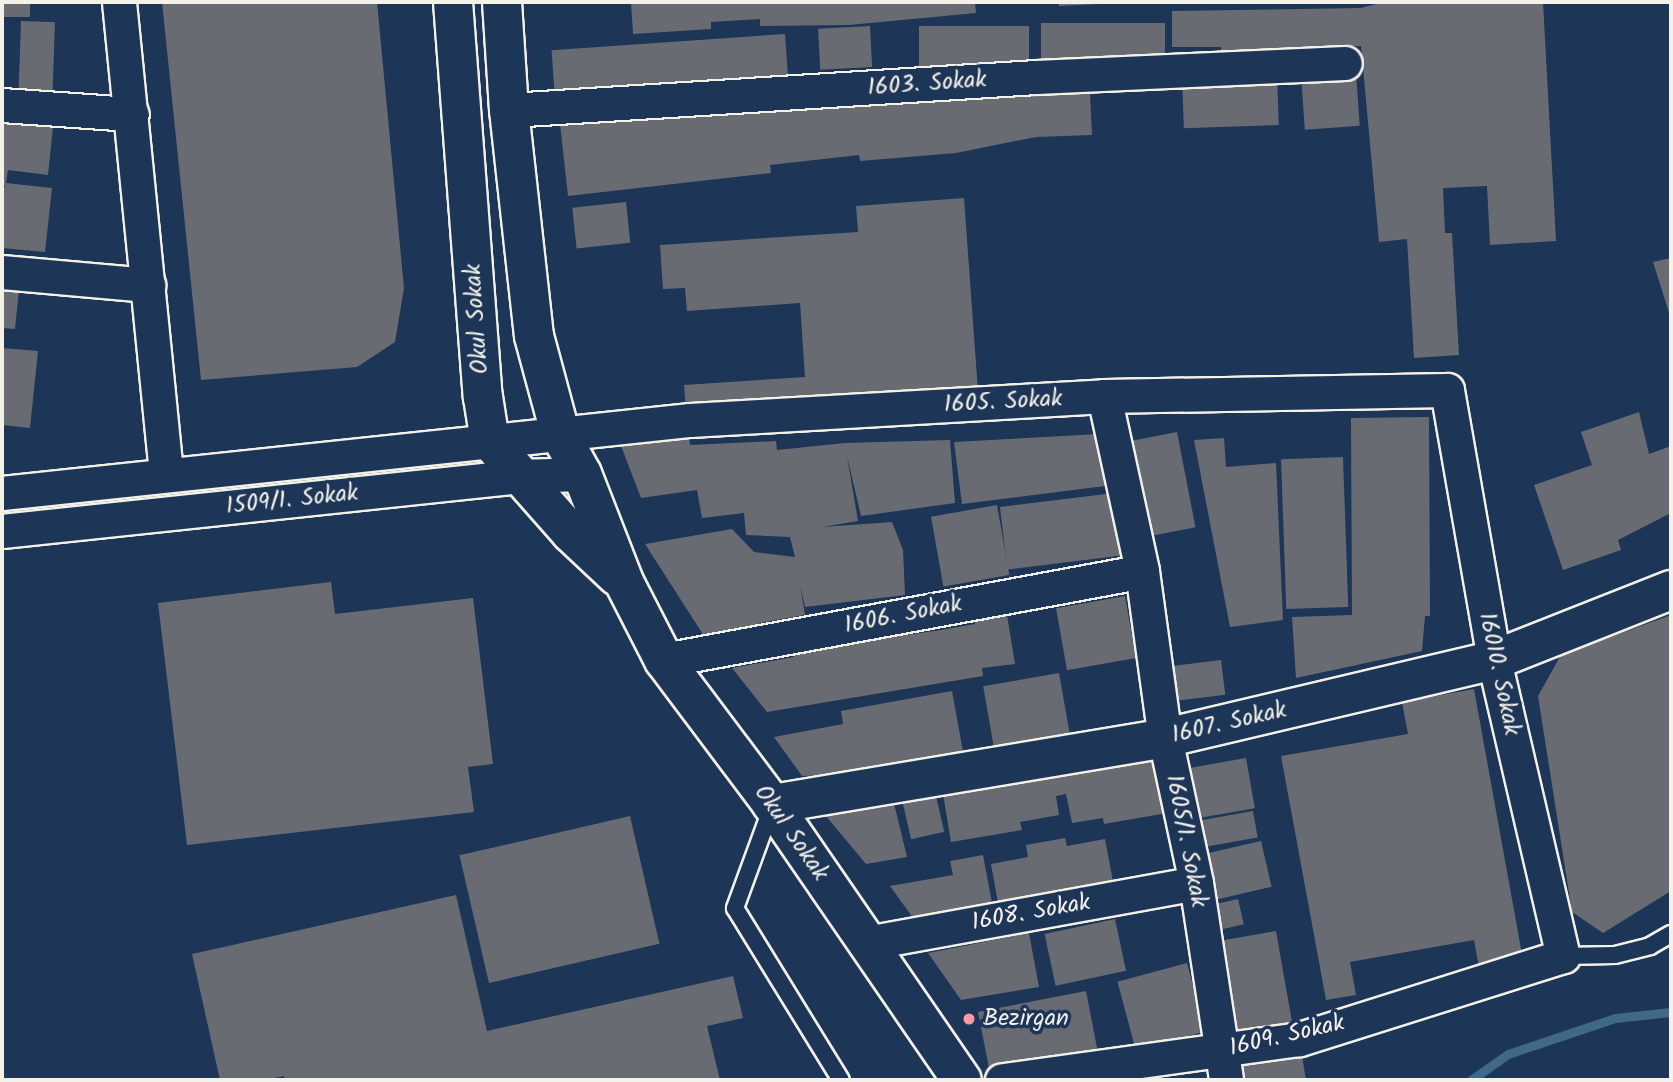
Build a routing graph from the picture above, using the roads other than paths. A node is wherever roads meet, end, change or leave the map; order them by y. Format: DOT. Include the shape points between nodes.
graph roads {
  1 [pos="119,2"];
  2 [pos="453,2"];
  3 [pos="502,2"];
  4 [pos="1345,63"];
  5 [pos="2,105"];
  6 [pos="509,110"];
  7 [pos="132,114"];
  8 [pos="2,272"];
  9 [pos="148,285"];
  10 [pos="1447,390"];
  11 [pos="1104,396"];
  12 [pos="561,436"];
  13 [pos="490,441"];
  14 [pos="166,474"];
  15 [pos="582,474"];
  16 [pos="520,476"];
  17 [pos="2,493"];
  18 [pos="2,531"];
  19 [pos="1142,571"];
  20 [pos="624,582"];
  21 [pos="1671,590"];
  22 [pos="664,660"];
  23 [pos="1494,660"];
  24 [pos="1165,738"];
  25 [pos="772,804"];
  26 [pos="1196,883"];
  27 [pos="1671,934"];
  28 [pos="866,943"];
  29 [pos="1563,956"];
  30 [pos="1224,1066"];
  31 [pos="841,1080"];
  32 [pos="962,1080"];
  33 [pos="1002,1080"];
  1 -- 7 [label="street"];
  2 -- 13 [label="main road, Okul Sokak"];
  3 -- 6 [label="main road, Okul Sokak"];
  4 -- 6 [label="street, 1603. Sokak"];
  5 -- 7 [label="street"];
  6 -- 12 [label="main road, Okul Sokak" via="534,336"];
  7 -- 9 [label="street"];
  8 -- 9 [label="street"];
  9 -- 14 [label="street"];
  10 -- 11 [label="street, 1605. Sokak"];
  10 -- 23 [label="street, 16010. Sokak"];
  11 -- 12 [label="street, 1605. Sokak" via="690,420"];
  11 -- 19 [label="street, 1605/1. Sokak"];
  12 -- 13 [label="street, 1509/1. Sokak"];
  12 -- 15 [label="main road, Okul Sokak"];
  13 -- 14 [label="street, 1509/1. Sokak"];
  13 -- 16 [label="main road, Okul Sokak"];
  14 -- 17 [label="street, 1509/1. Sokak"];
  15 -- 16 [label="street, 1509/1. Sokak"];
  15 -- 20 [label="main road, Okul Sokak"];
  16 -- 18 [label="street, 1509/1. Sokak"];
  16 -- 20 [label="main road, Okul Sokak" via="571,533"];
  19 -- 22 [label="street, 1606. Sokak"];
  19 -- 24 [label="street, 1605/1. Sokak"];
  20 -- 22 [label="main road, Okul Sokak"];
  21 -- 23 [label="main road, 1607. Sokak"];
  22 -- 25 [label="main road, Okul Sokak"];
  23 -- 24 [label="main road, 1607. Sokak"];
  23 -- 29 [label="street, 16010. Sokak"];
  24 -- 25 [label="main road, 1607. Sokak"];
  24 -- 26 [label="street, 1605/1. Sokak"];
  25 -- 28 [label="main road, Okul Sokak"];
  25 -- 31 [label="lane" via="735,908"];
  26 -- 28 [label="street, 1608. Sokak"];
  26 -- 30 [label="street, 1605/1. Sokak"];
  27 -- 29 [label="lane" via="1650,946 1615,955"];
  28 -- 32 [label="main road, Okul Sokak"];
  29 -- 30 [label="street, 1609. Sokak"];
  30 -- 33 [label="street, 1609. Sokak"];
}
